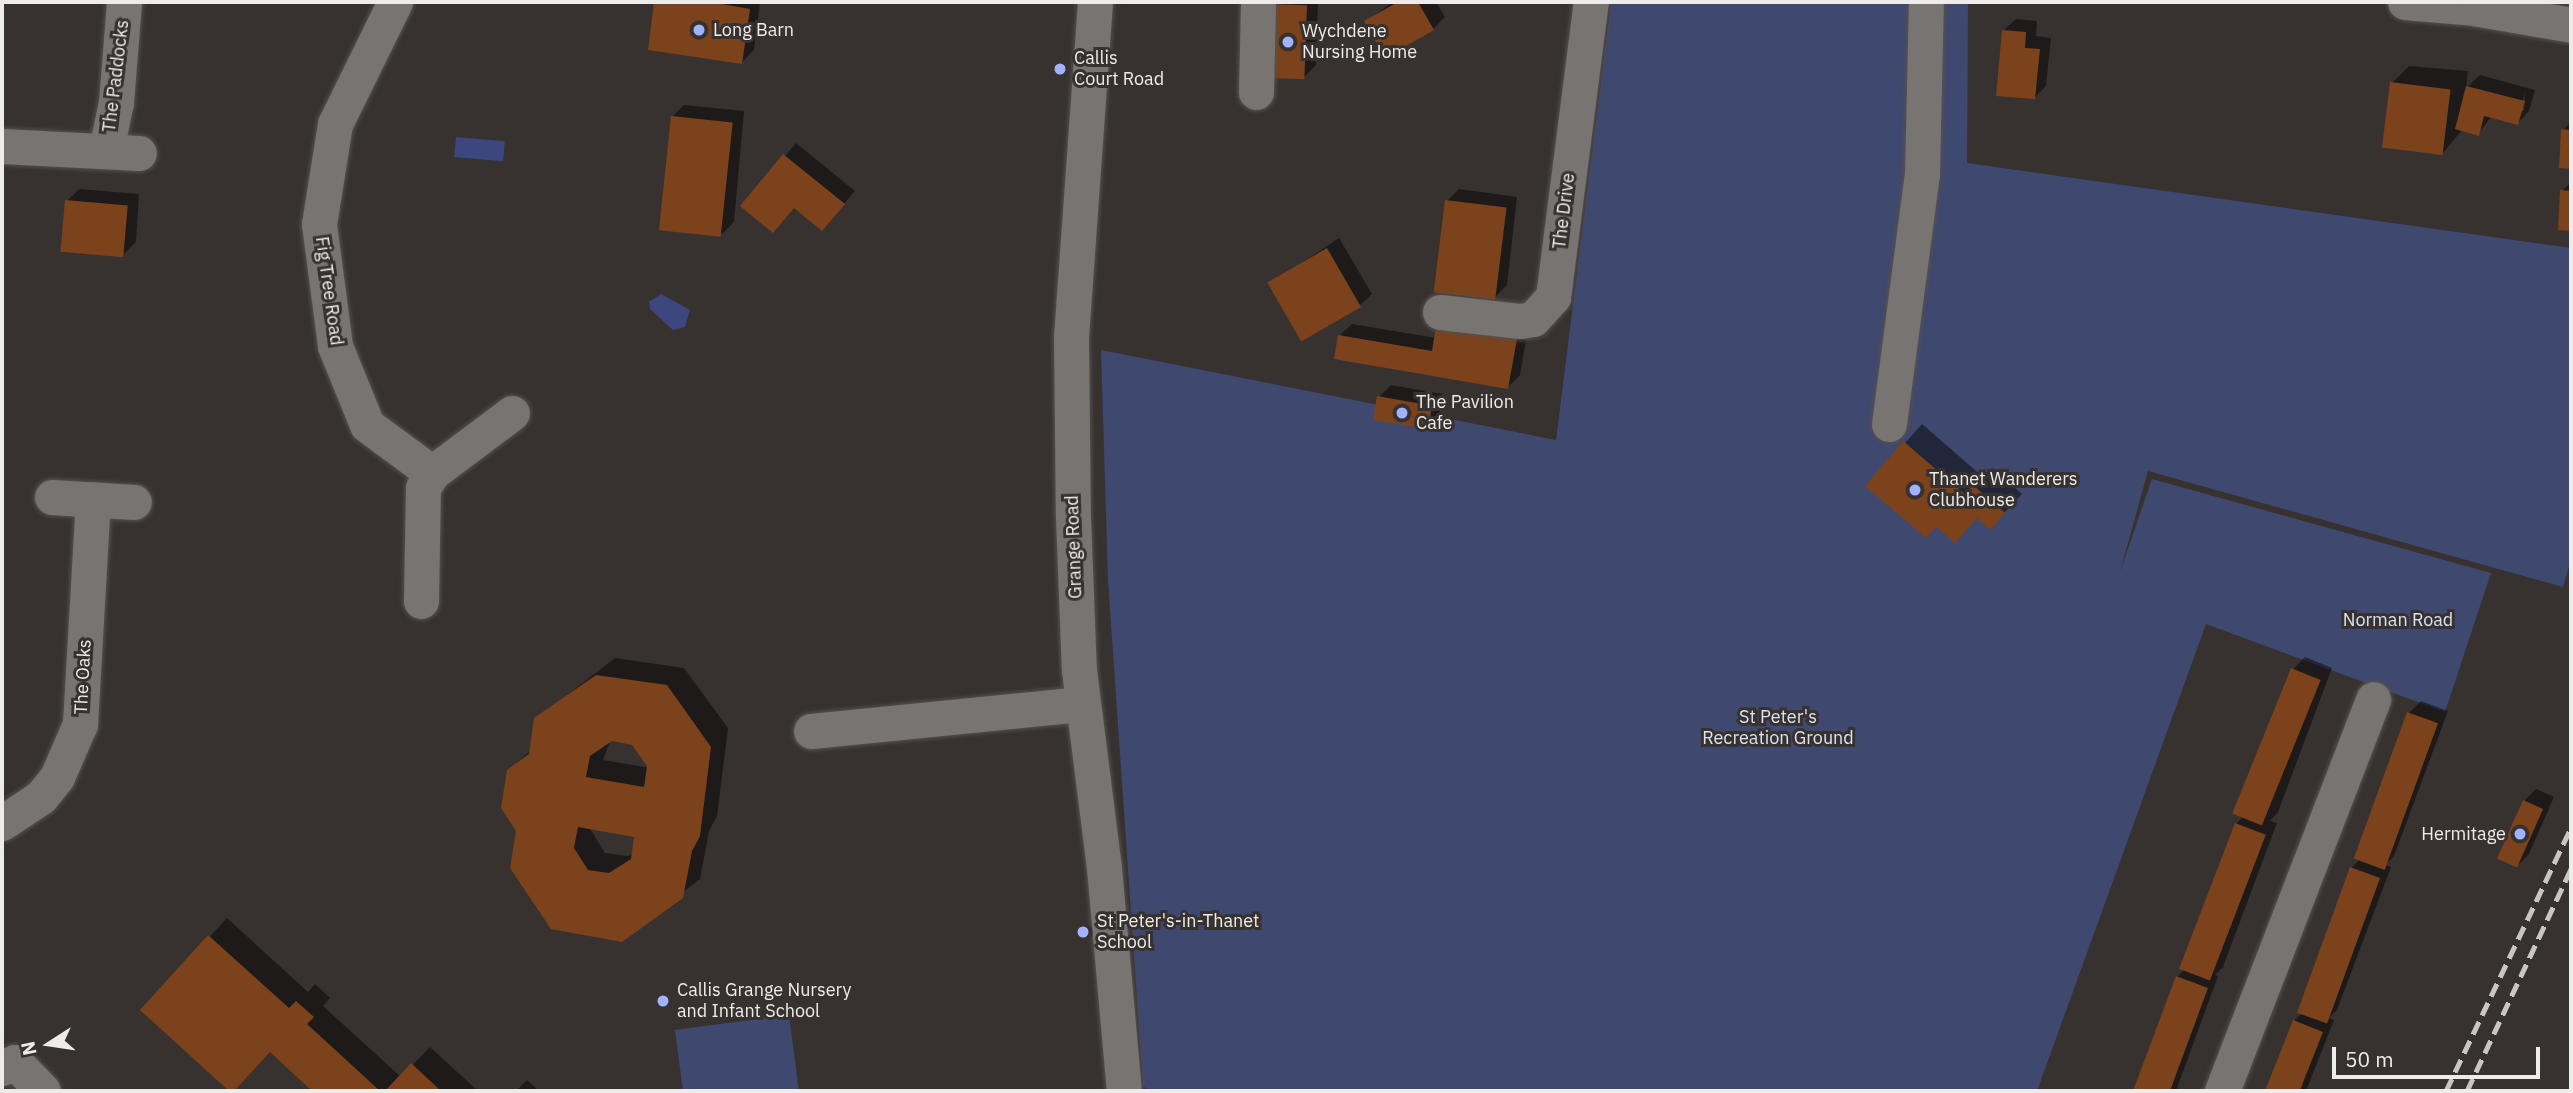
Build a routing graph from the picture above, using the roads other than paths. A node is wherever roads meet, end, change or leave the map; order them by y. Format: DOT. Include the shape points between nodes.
graph roads {
  1 [pos="124,2"];
  2 [pos="396,2"];
  3 [pos="1095,2"];
  4 [pos="1258,2"];
  5 [pos="1591,2"];
  6 [pos="1926,2"];
  7 [pos="2405,2"];
  8 [pos="2473,5"];
  9 [pos="2571,25"];
  10 [pos="1256,92"];
  11 [pos="2,146"];
  12 [pos="1440,312"];
  13 [pos="510,411"];
  14 [pos="1889,424"];
  15 [pos="432,473"];
  16 [pos="52,497"];
  17 [pos="93,499"];
  18 [pos="134,502"];
  19 [pos="430,582"];
  20 [pos="2373,699"];
  21 [pos="1083,704"];
  22 [pos="811,732"];
  23 [pos="2,823"];
  24 [pos="2,1068"];
  25 [pos="43,1091"];
  26 [pos="1124,1091"];
  27 [pos="2222,1091"];
  1 -- 11 [label="street, The Paddocks" via="116,102 122,151"];
  2 -- 15 [label="street, Fig Tree Road" via="335,124 319,224 335,346 367,425"];
  3 -- 21 [label="street, Grange Road" via="1071,337 1073,517"];
  4 -- 10 [label="street"];
  5 -- 12 [label="street, The Drive" via="1553,297 1533,318 1520,321"];
  6 -- 14 [label="street" via="1922,174"];
  7 -- 8 [label="street"];
  8 -- 9 [label="street"];
  13 -- 15 [label="street"];
  15 -- 19 [label="street" via="422,501"];
  16 -- 17 [label="street"];
  17 -- 18 [label="street"];
  17 -- 23 [label="street, The Oaks" via="80,724 57,777 41,797"];
  20 -- 27 [label="street"];
  21 -- 22 [label="street"];
  21 -- 26 [label="street, Grange Road"];
  24 -- 25 [label="street" via="16,1062"];
}
